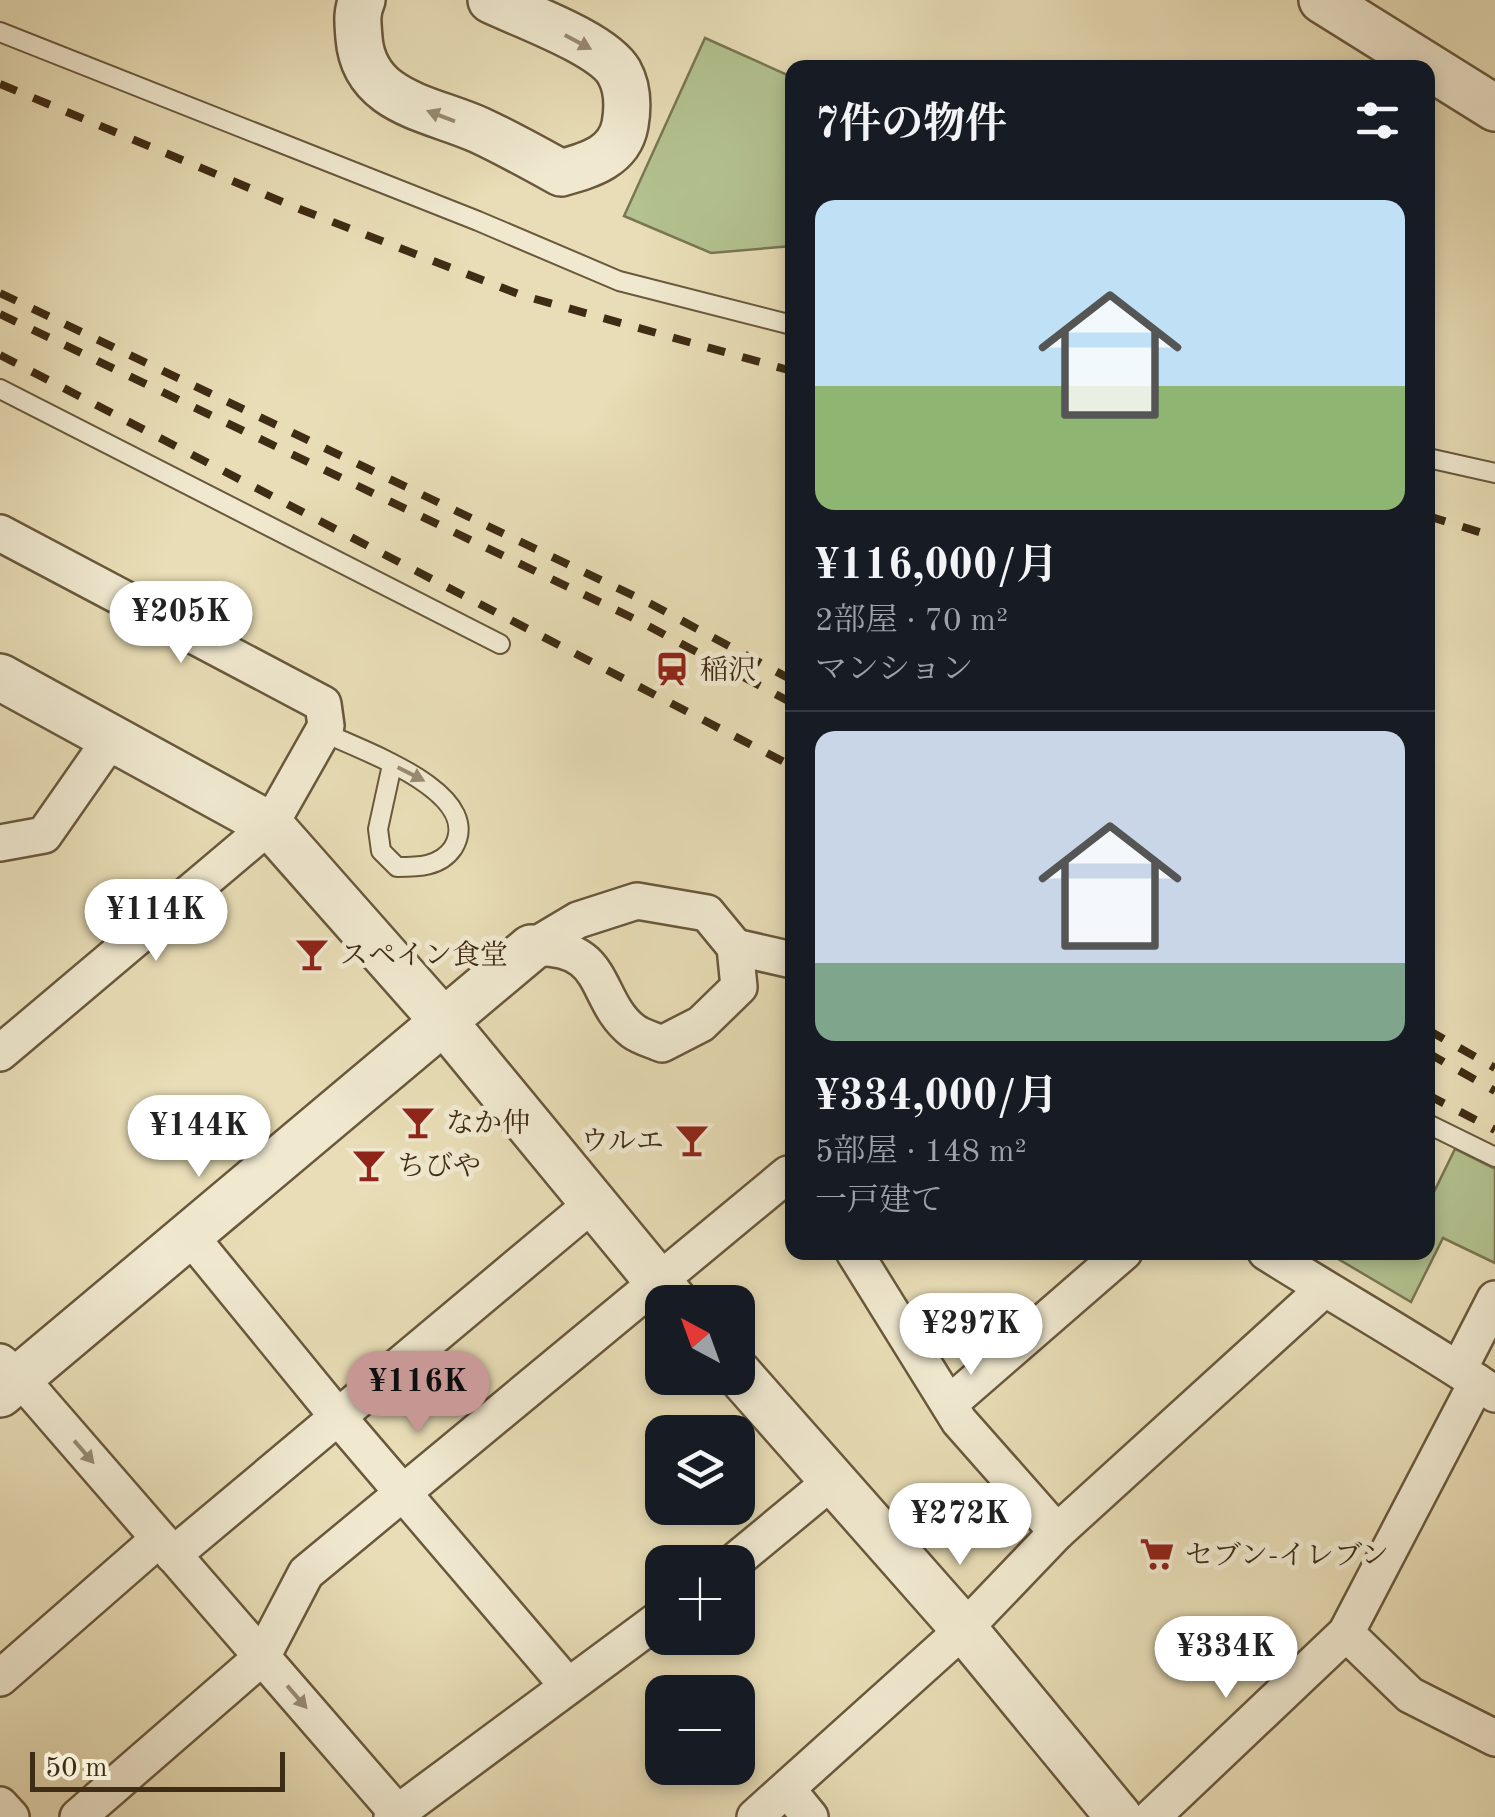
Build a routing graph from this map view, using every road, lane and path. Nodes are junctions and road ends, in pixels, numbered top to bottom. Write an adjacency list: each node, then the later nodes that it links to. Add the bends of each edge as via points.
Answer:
1 (362, 0): 2 (street, one-way to 1, via 586,43 618,71 628,105 623,137 598,163 562,172 391,96 367,70 357,12)
2 (491, 0)
3 (1322, 0): 5 (street)
4 (0, 32): 8 (lane, via 619,281)
5 (1418, 60)
6 (1435, 71): 7 (street)
7 (1495, 108)
8 (785, 323)
9 (0, 389): 13 (lane)
10 (1435, 460): 11 (lane)
11 (1495, 473)
12 (0, 534): 15 (street, via 323,704)
13 (500, 644)
14 (0, 677): 16 (street)
15 (323, 732): 17 (lane); 18 (street)
16 (110, 739): 18 (street); 19 (street, via 44,835)
17 (392, 765): 17 (lane, one-way to 17, via 447,799 458,826 454,846 440,861 397,867 381,851 378,829)
18 (270, 825): 23 (street); 24 (street)
19 (0, 843)
20 (735, 947): 21 (street, via 707,914 637,900 578,920); 21 (street, via 739,987 701,1024 662,1044 634,1032 596,971 556,947); 22 (street)
21 (531, 948): 23 (street)
22 (785, 958)
23 (445, 1024): 28 (street); 29 (street)
24 (0, 1053)
25 (1435, 1127): 26 (lane)
26 (1495, 1157)
27 (785, 1177): 34 (street)
28 (592, 1204): 33 (street); 42 (street)
29 (190, 1236): 38 (street); 42 (street)
30 (859, 1260): 41 (street)
31 (1115, 1260): 41 (street)
32 (1279, 1260): 35 (street)
33 (659, 1285)
34 (672, 1285)
35 (1324, 1289): 39 (street); 45 (street)
36 (1495, 1298): 39 (street)
37 (645, 1307): 44 (street)
38 (6, 1378): 47 (street, one-way to 47)
39 (1477, 1382): 50 (street)
40 (755, 1392): 43 (street)
41 (949, 1404): 45 (street)
42 (338, 1417): 44 (street); 47 (street)
43 (833, 1480): 46 (street); 48 (street)
44 (402, 1492): 51 (street, via 306,1573); 53 (street)
45 (1057, 1532): 48 (street)
46 (755, 1545)
47 (166, 1547): 51 (street); 52 (street)
48 (964, 1628): 55 (street); 62 (street)
49 (645, 1629): 53 (street)
50 (1346, 1633): 54 (street, via 1410,1695); 63 (street)
51 (262, 1657): 57 (street, one-way to 57); 59 (street)
52 (0, 1678)
53 (568, 1686): 57 (street)
54 (1495, 1738)
55 (788, 1789): 60 (street); 61 (street)
56 (0, 1804): 58 (street)
57 (397, 1815)
58 (11, 1817)
59 (78, 1817)
60 (755, 1817)
61 (810, 1817)
62 (1119, 1817)
63 (1152, 1817)

